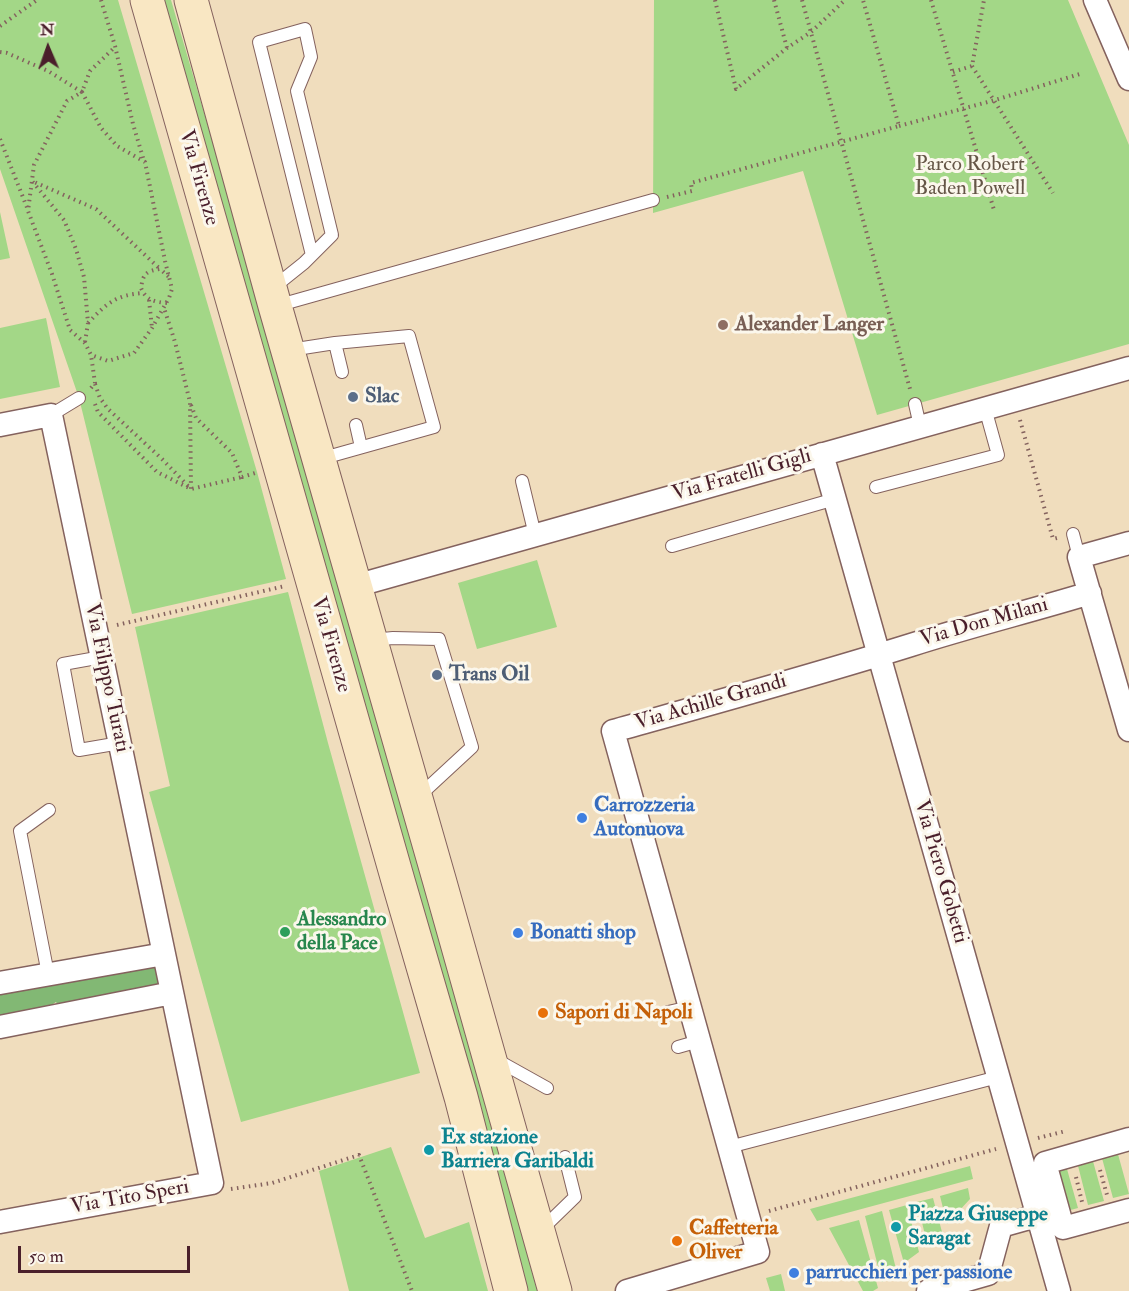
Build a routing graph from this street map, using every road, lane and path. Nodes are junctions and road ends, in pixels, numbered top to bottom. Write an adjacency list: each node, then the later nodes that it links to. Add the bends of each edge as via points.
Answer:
1 (37, 0): 13 (path)
2 (101, 0): 15 (path)
3 (147, 0): 108 (main road, Via Firenze, via 461,1097)
4 (191, 0): 38 (main road, Via Firenze)
5 (715, 0): 16 (path, via 736,89)
6 (774, 0): 16 (path)
7 (802, 0): 14 (path)
8 (845, 0): 14 (path)
9 (863, 0): 25 (path)
10 (931, 0): 19 (path)
11 (984, 0): 18 (path)
12 (1095, 0): 21 (street)
13 (0, 26)
14 (811, 32): 16 (path); 27 (path)
15 (115, 46): 22 (path, via 90,71); 28 (path)
16 (787, 48)
17 (0, 52): 22 (path, via 48,71)
18 (972, 66): 19 (path); 23 (path)
19 (953, 72): 24 (path)
20 (1080, 74): 23 (path)
21 (1129, 79)
22 (82, 92): 28 (path, via 101,128 117,146); 29 (path, via 67,101 34,165)
23 (995, 100): 24 (path); 30 (path)
24 (964, 108): 25 (path); 32 (path)
25 (898, 126): 27 (path)
26 (0, 139): 33 (path)
27 (842, 141): 31 (path, via 691,183 692,191); 53 (path)
28 (144, 162): 36 (path)
29 (32, 181): 33 (path); 35 (path, via 96,209); 41 (path, via 64,220 76,249 84,277)
30 (1053, 193)
31 (653, 200): 38 (lane)
32 (994, 210)
33 (28, 211): 43 (path, via 70,330)
34 (312, 255): 34 (lane, via 332,235 297,91 312,57 306,29 259,42); 38 (lane)
35 (160, 269): 36 (path); 37 (path, via 149,271 142,279)
36 (170, 278): 40 (path, via 172,289)
37 (143, 293): 39 (path); 41 (path, via 128,294 111,302)
38 (273, 298): 45 (main road, Via Firenze)
39 (148, 299): 40 (path); 42 (path)
40 (165, 305): 42 (path); 52 (path)
41 (88, 323): 43 (path)
42 (152, 328): 46 (path, via 134,354 108,361)
43 (85, 343): 46 (path)
44 (335, 344): 45 (lane); 48 (lane); 59 (lane, via 409,336 434,427)
45 (288, 350): 61 (main road, Via Firenze)
46 (92, 355): 49 (path)
47 (1129, 368): 51 (street, Via Fratelli Gigli)
48 (342, 372)
49 (95, 383): 50 (path); 66 (path, via 108,409)
50 (85, 394): 55 (lane); 66 (path, via 157,472)
51 (1015, 400): 54 (street, Via Fratelli Gigli); 68 (path, via 1053,539)
52 (190, 402): 63 (path, via 196,417 232,453); 66 (path)
53 (915, 404): 58 (lane)
54 (985, 408): 58 (street, Via Fratelli Gigli); 65 (lane, via 998,455)
55 (51, 415): 56 (street); 76 (street, Via Filippo Turati)
56 (0, 425)
57 (356, 425): 59 (lane)
58 (921, 426): 60 (street, Via Fratelli Gigli)
59 (361, 447): 61 (lane)
60 (822, 454): 67 (street, Via Piero Gobetti); 69 (street, Via Fratelli Gigli)
61 (319, 459): 74 (main road, Via Firenze)
62 (257, 472): 63 (path)
63 (242, 477): 66 (path)
64 (522, 481): 69 (lane)
65 (876, 487)
66 (191, 489)
67 (835, 499): 71 (lane); 78 (street, Via Piero Gobetti)
68 (1073, 534): 72 (lane)
69 (536, 535): 74 (street, Via Fratelli Gigli)
70 (1129, 543): 72 (street)
71 (672, 546)
72 (1079, 557): 75 (street)
73 (287, 585): 76 (path)
74 (355, 586): 77 (main road, Via Firenze)
75 (1090, 593): 78 (street, Via Don Milani); 80 (street)
76 (96, 629): 79 (street, Via Filippo Turati)
77 (370, 640): 82 (main road, Via Firenze); 82 (lane, via 439,639 472,747)
78 (879, 655): 90 (street, Via Piero Gobetti); 95 (street, Via Achille Grandi, via 613,731 679,1009)
79 (102, 657): 81 (street, Via Filippo Turati); 81 (lane, via 63,664 79,750)
80 (1129, 730)
81 (120, 743): 84 (street, Via Filippo Turati)
82 (416, 799): 89 (main road, Via Firenze)
83 (49, 810): 85 (lane, via 20,831)
84 (164, 954): 85 (street); 87 (street, Via Filippo Turati)
85 (48, 974): 86 (street)
86 (0, 983)
87 (172, 993): 88 (street); 100 (street, Via Tito Speri)
88 (0, 1027)
89 (489, 1056): 91 (lane); 106 (main road, Via Firenze)
90 (998, 1077): 95 (lane); 102 (street, Via Piero Gobetti)
91 (547, 1088)
92 (1062, 1132): 93 (path)
93 (1036, 1139)
94 (1129, 1139): 97 (street)
95 (729, 1148): 110 (street, Via Achille Grandi, via 758,1252)
96 (1002, 1148): 101 (path)
97 (1095, 1149): 98 (street); 103 (path)
98 (1070, 1156): 102 (street, via 1045,1163); 104 (path)
99 (565, 1157): 106 (lane, via 575,1197)
100 (212, 1183): 105 (street, Via Tito Speri); 107 (path, via 220,1181 222,1191 273,1183 358,1155)
101 (767, 1212)
102 (1048, 1212): 104 (street, via 1064,1228); 111 (street, via 1001,1226 988,1274); 112 (street, Via Piero Gobetti)
103 (1121, 1212): 104 (street)
104 (1087, 1221)
105 (0, 1222)
106 (538, 1233): 109 (main road, Via Firenze)
107 (412, 1291)
108 (511, 1291)
109 (555, 1291)
110 (627, 1291)
111 (928, 1291)
112 (1059, 1291)

